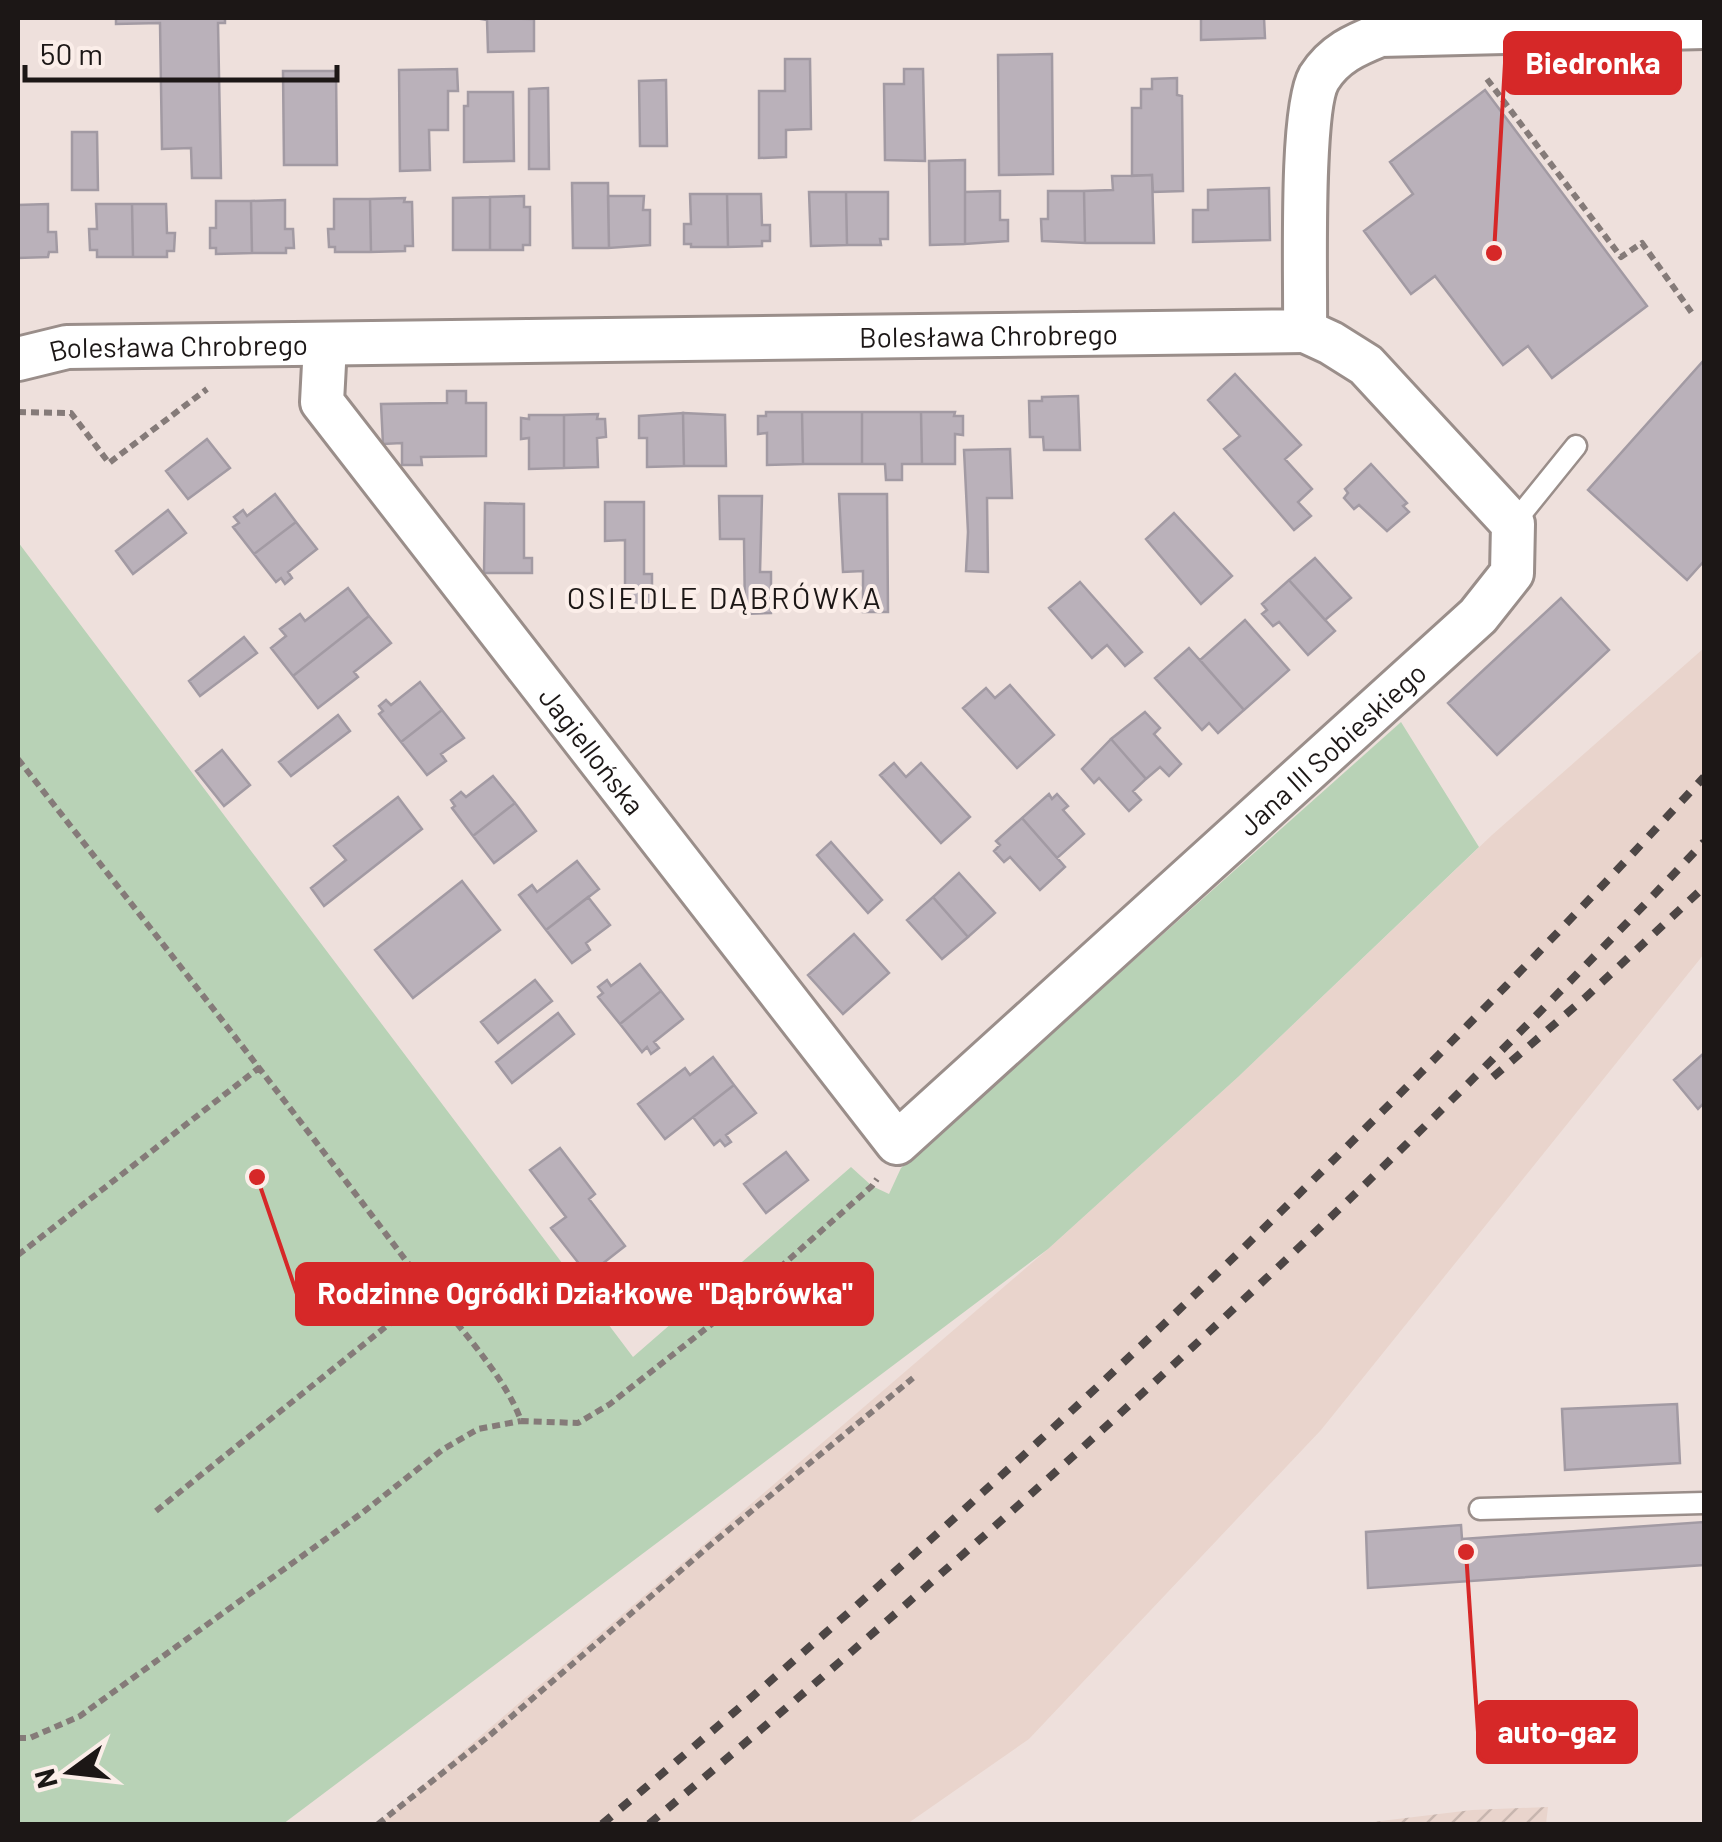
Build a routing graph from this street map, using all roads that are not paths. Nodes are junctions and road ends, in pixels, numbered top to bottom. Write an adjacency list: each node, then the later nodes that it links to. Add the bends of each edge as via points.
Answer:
1 (1704, 27): 2 (street, via 1380,34 1343,50 1318,81 1308,128)
2 (1305, 332): 3 (street, Bolesława Chrobrego); 6 (street, via 1366,365)
3 (324, 346): 4 (street, Bolesława Chrobrego, via 67,348); 7 (street, Jagiellońska, via 322,402)
4 (18, 359)
5 (1576, 446): 6 (lane)
6 (1513, 524): 7 (street, Jana III Sobieskiego, via 1512,574 1478,616)
7 (898, 1143)
8 (1704, 1503): 9 (lane)
9 (1480, 1509)

